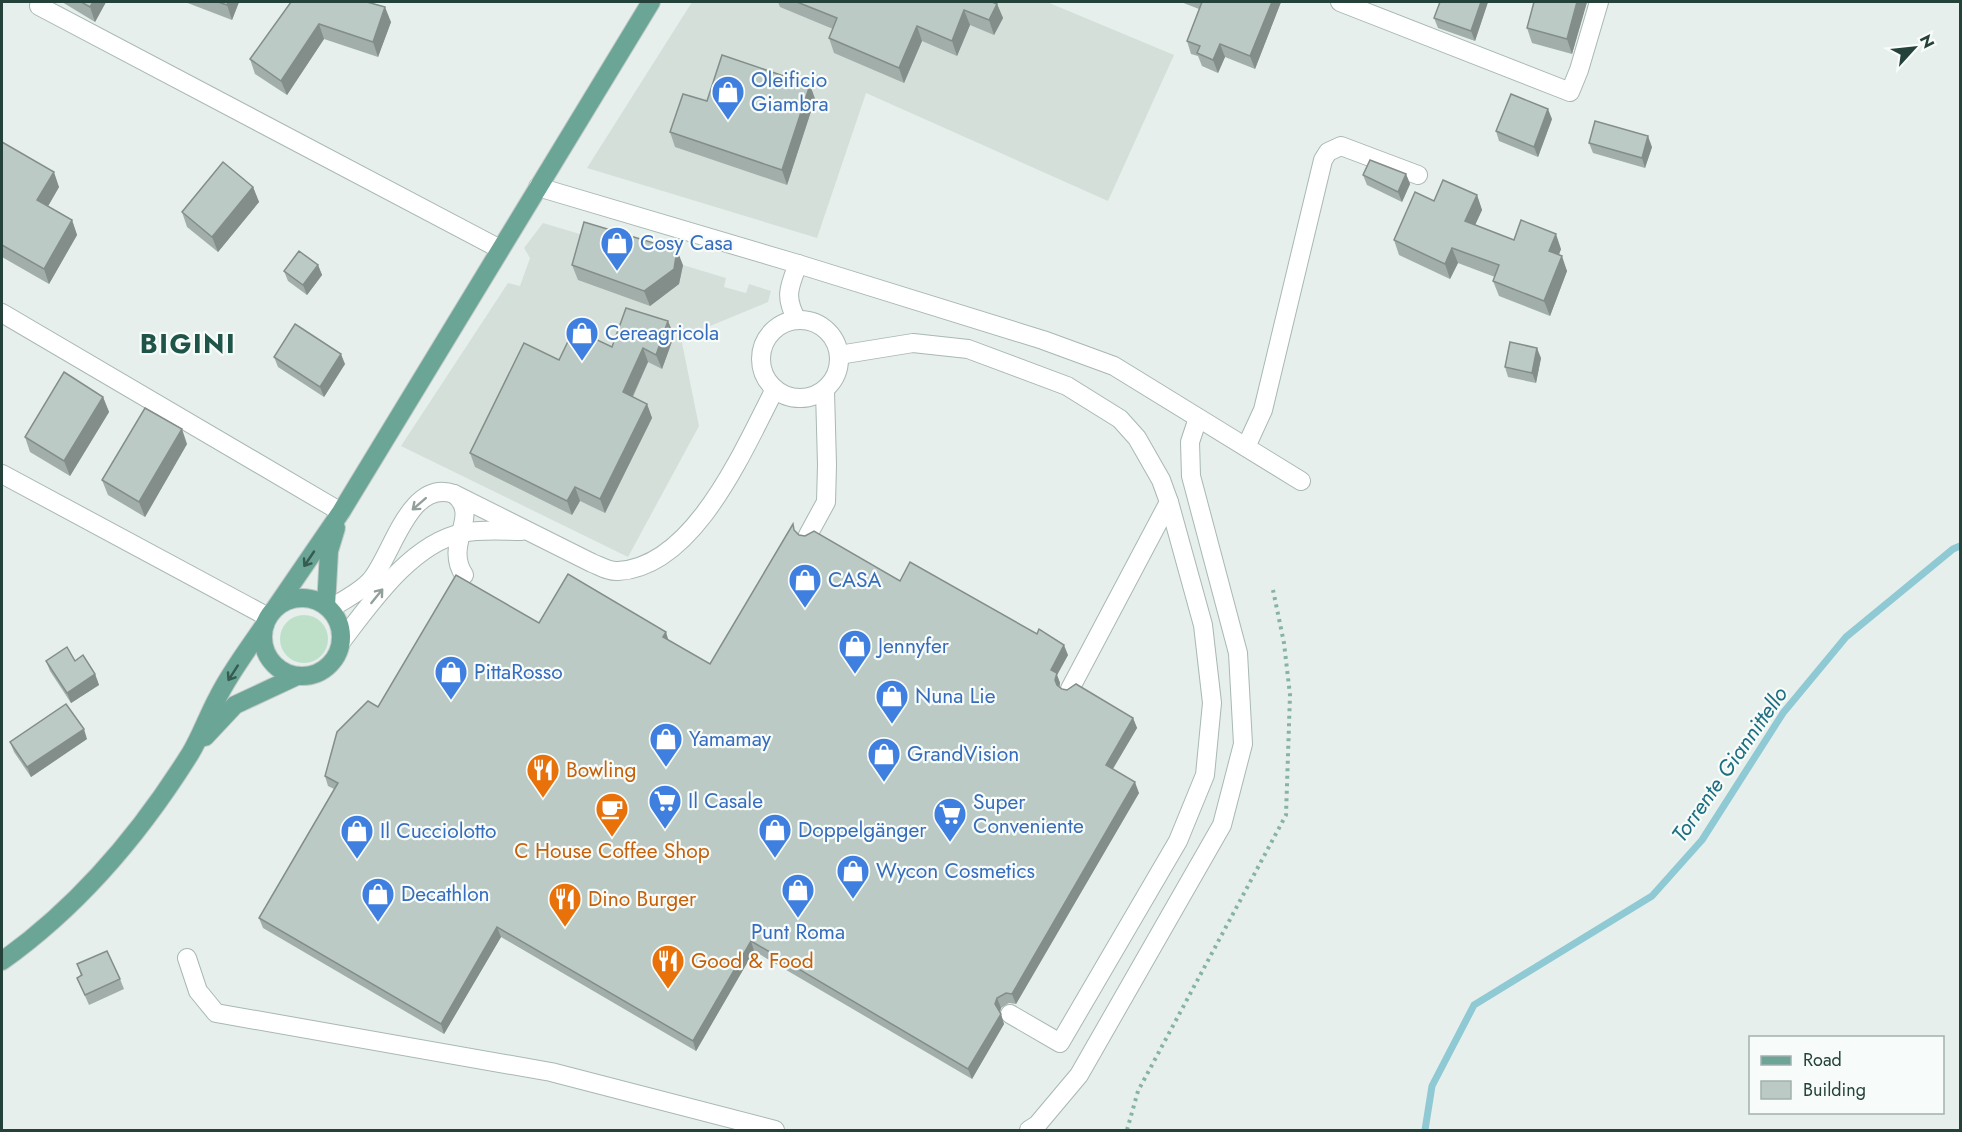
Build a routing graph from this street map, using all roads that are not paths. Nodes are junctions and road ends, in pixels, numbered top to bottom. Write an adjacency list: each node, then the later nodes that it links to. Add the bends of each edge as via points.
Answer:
1 (651, 2): 6 (main road)
2 (1340, 2): 3 (street, via 1570,92)
3 (1599, 2)
4 (39, 6): 7 (street)
5 (1418, 175): 15 (street, via 1341,146 1328,152 1263,410)
6 (538, 188): 7 (main road); 8 (street)
7 (500, 249): 20 (main road)
8 (798, 264): 10 (street, via 790,283 789,305); 14 (street, via 1114,366)
9 (2, 313): 20 (street)
10 (797, 320): 11 (street, via 824,328 833,338); 12 (street, via 776,327 761,350 762,371)
11 (839, 355): 13 (street, via 833,382); 19 (street, via 913,343 968,349 1066,386 1120,419 1143,444)
12 (775, 389): 13 (street, via 794,399); 21 (street, via 724,487 671,550 645,566 616,572)
13 (825, 391): 23 (street, via 826,502)
14 (1198, 418): 15 (street); 35 (street, via 1190,442 1191,476 1238,653 1243,744 1222,825 1079,1075)
15 (1246, 447): 17 (street)
16 (2, 474): 26 (street)
17 (1301, 481)
18 (454, 494): 21 (street); 22 (street, via 465,513); 25 (street, one-way to 25, via 433,493 411,511 370,581)
19 (1169, 502): 29 (street); 33 (street, via 1203,625 1212,703 1205,775 1178,841 1060,1043)
20 (341, 512): 25 (main road, via 329,551); 26 (main road, one-way to 26)
21 (526, 531): 22 (street)
22 (461, 533): 24 (street, via 456,554); 27 (street, one-way to 22, via 394,574 417,555)
23 (808, 535)
24 (464, 575)
25 (328, 608): 26 (main road, via 301,598 288,600); 27 (main road, via 337,619)
26 (270, 616): 28 (main road, via 263,635 268,657 276,667); 30 (main road, one-way to 30, via 219,695)
27 (341, 642): 28 (main road, via 330,665 318,673)
28 (297, 676): 30 (main road, via 235,705)
29 (1070, 689)
30 (191, 752): 32 (main road, via 122,848 66,909)
31 (187, 958): 34 (street, via 198,991 216,1013 552,1072)
32 (2, 961)
33 (1010, 1014)
34 (775, 1131)
35 (1029, 1131)

